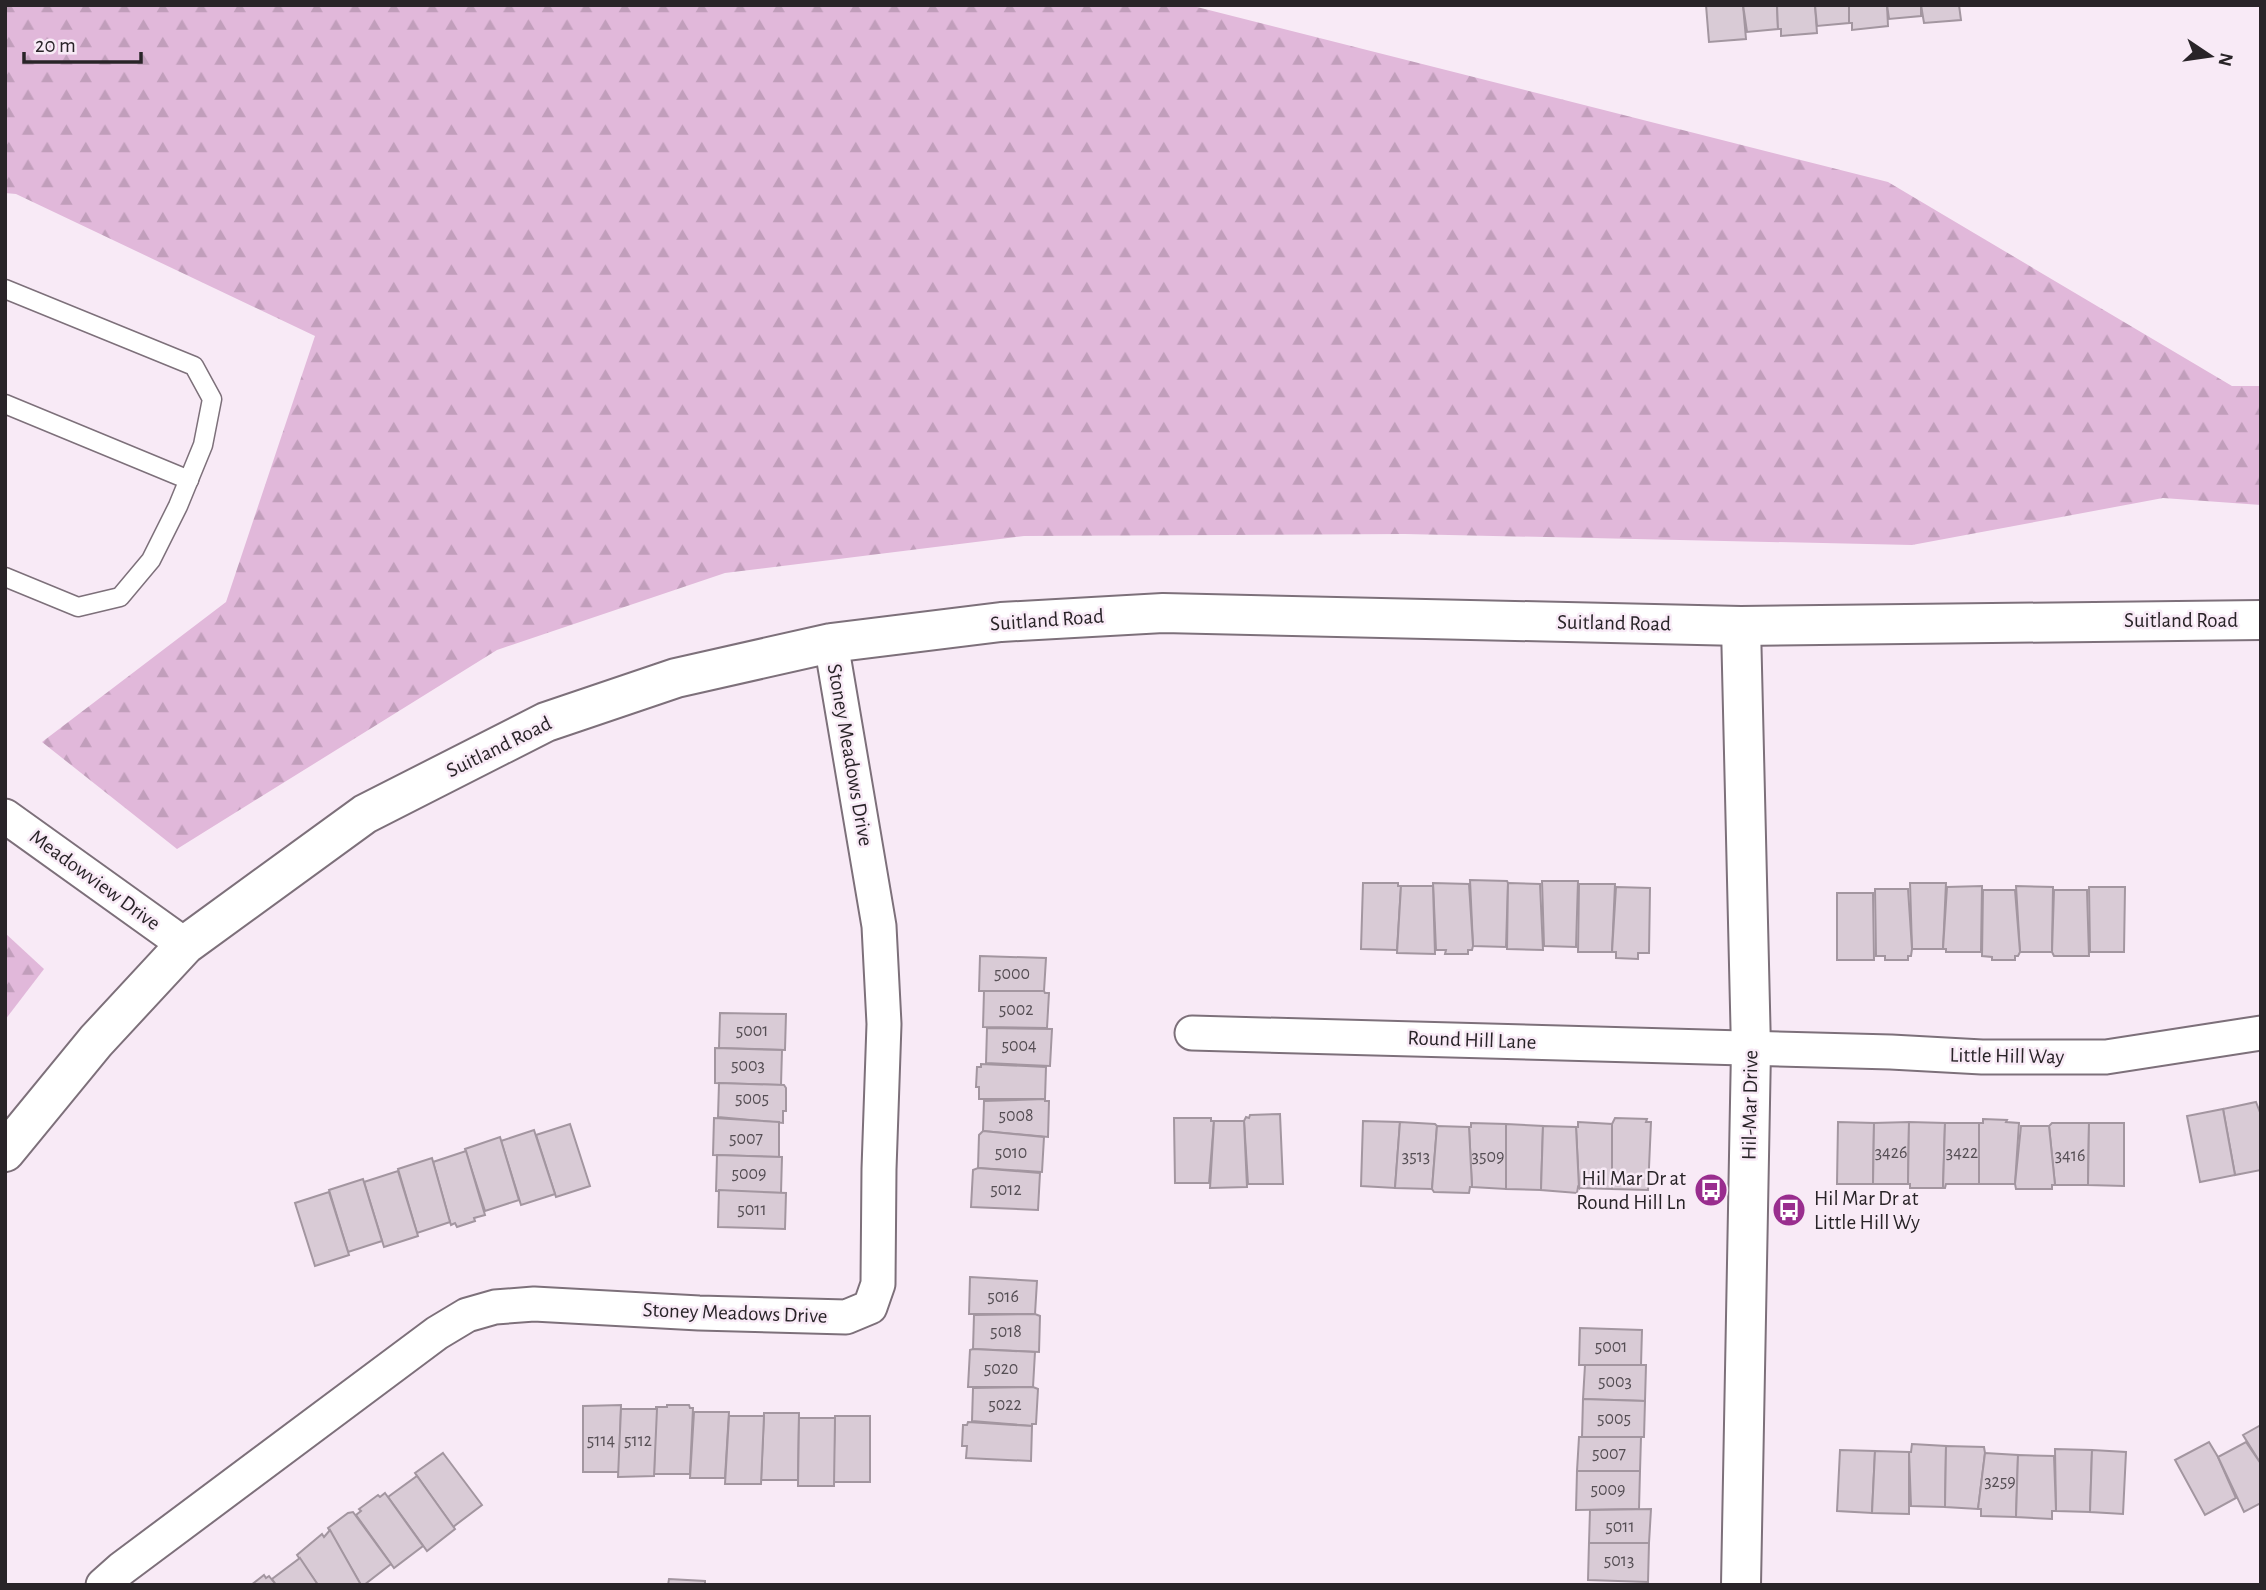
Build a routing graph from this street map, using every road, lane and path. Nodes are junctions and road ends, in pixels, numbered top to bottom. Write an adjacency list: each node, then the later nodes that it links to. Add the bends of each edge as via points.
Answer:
1 (5, 289): 3 (lane, via 194,366 212,399 203,445)
2 (5, 404): 3 (lane)
3 (189, 480): 4 (lane, via 151,560 120,597 78,607)
4 (5, 577)
5 (2261, 620): 6 (main road, Suitland Road)
6 (1741, 626): 7 (main road, Suitland Road, via 1163,613 1001,622); 12 (main road, Hil-Mar Drive)
7 (831, 643): 9 (main road, Suitland Road, via 676,678 546,722 365,814); 14 (street, Stoney Meadows Drive, via 879,926 884,1024 878,1284 870,1307 846,1317 534,1304 467,1315)
8 (5, 816): 9 (street, Meadowview Drive)
9 (185, 945): 13 (main road, Suitland Road, via 96,1041)
10 (1192, 1033): 12 (street, Round Hill Lane)
11 (2261, 1033): 12 (street, Little Hill Way, via 2106,1057)
12 (1751, 1049): 15 (main road, Hil-Mar Drive)
13 (5, 1152)
14 (103, 1585)
15 (1741, 1585)

